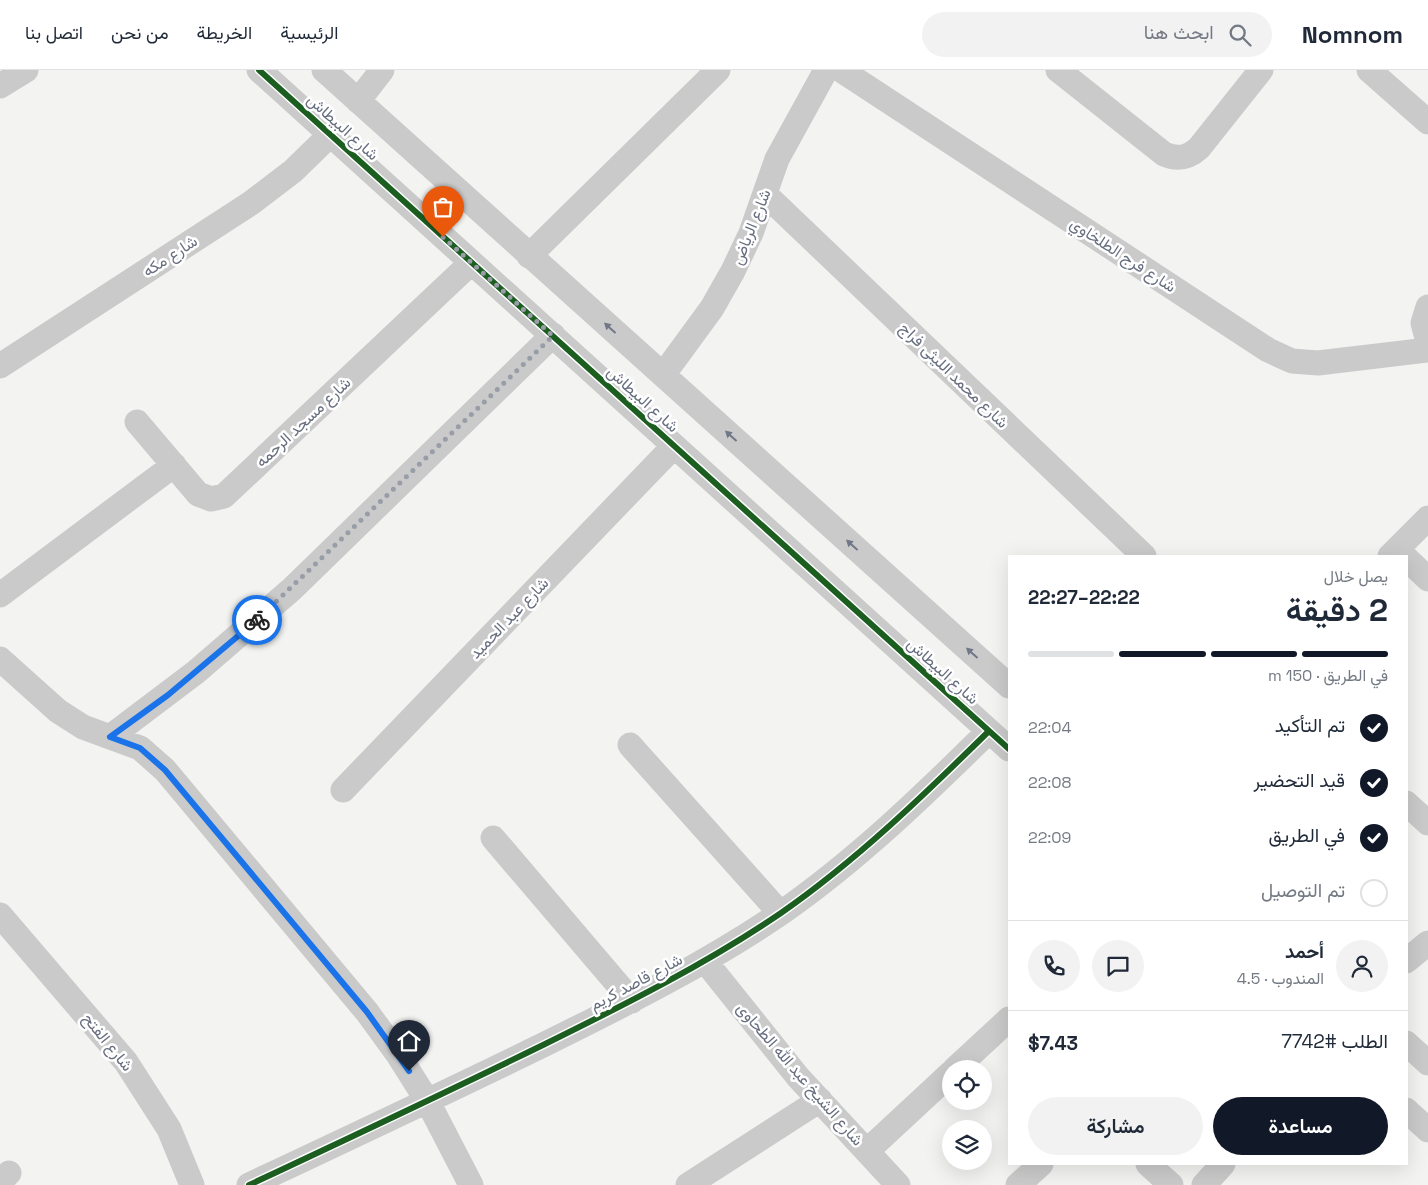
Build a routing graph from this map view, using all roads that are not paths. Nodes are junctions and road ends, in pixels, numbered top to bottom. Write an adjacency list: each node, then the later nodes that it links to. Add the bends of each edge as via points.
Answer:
1 (26, 70): 11 (street)
2 (259, 70): 14 (street, شارع البيطاش)
3 (324, 70): 12 (street, شارع البيطاش)
4 (382, 70): 12 (street)
5 (718, 70): 16 (street)
6 (826, 70): 15 (street, شارع الرياض, via 794,126)
7 (841, 70): 21 (street, شارع فرج الطلخاوي, via 1268,350 1292,361 1318,363)
8 (1058, 70): 9 (street, via 1164,154 1179,158 1199,148)
9 (1260, 70)
10 (1369, 70): 13 (street)
11 (0, 86)
12 (358, 101): 16 (street, شارع البيطاش)
13 (1428, 122)
14 (330, 134): 17 (street, شارع البيطاش); 22 (street, شارع مكه, via 293,171 251,203)
15 (765, 194): 23 (street, شارع الرياض, via 733,271 703,322); 28 (street, شارع محمد الليثى فراج)
16 (529, 256): 23 (street, شارع البيطاش, one-way to 16)
17 (471, 263): 19 (street, شارع البيطاش); 26 (street, شارع مسجد الرحمه, via 224,496 204,497)
18 (1428, 307): 20 (street, via 1423,323)
19 (553, 336): 25 (street, شارع البيطاش); 36 (street, via 284,595 196,672)
20 (1428, 342)
21 (1428, 350)
22 (0, 366)
23 (663, 375): 34 (street, شارع البيطاش, one-way to 23)
24 (137, 422): 26 (street, شارع مسجد الرحمه)
25 (674, 446): 35 (street, شارع البيطاش); 39 (street, شارع عبد الحميد)
26 (174, 465): 32 (street)
27 (1428, 518): 29 (street)
28 (1143, 555)
29 (1399, 555)
30 (1408, 562): 31 (street)
31 (1428, 579)
32 (0, 595)
33 (0, 659): 36 (street, via 58,711 83,727)
34 (1008, 685)
35 (988, 731): 38 (street, شارع البيطاش); 43 (street, شارع قاصد كريم, via 924,796 872,842)
36 (110, 737): 55 (street, via 140,748 165,770 367,1012)
37 (630, 745): 43 (street)
38 (1008, 748)
39 (343, 790)
40 (1408, 805): 41 (street)
41 (1428, 823)
42 (493, 838): 48 (street)
43 (780, 913): 47 (street, شارع قاصد كريم)
44 (0, 915): 62 (street, شارع الفتح, via 126,1062 169,1129)
45 (1428, 943): 46 (street)
46 (1408, 959)
47 (704, 960): 48 (street, شارع قاصد كريم); 54 (street, شارع الشيخ عبد الله الطحاوى, via 766,1039)
48 (632, 1001): 55 (street, شارع قاصد كريم)
49 (1008, 1020): 51 (street)
50 (1408, 1045): 52 (street)
51 (965, 1060)
52 (1428, 1063)
53 (942, 1081): 58 (street)
54 (820, 1100): 58 (street, شارع الشيخ عبد الله الطحاوى); 65 (street)
55 (428, 1102): 63 (street, شارع قاصد كريم); 64 (street)
56 (1408, 1112): 57 (street)
57 (1428, 1130)
58 (868, 1151): 66 (street, شارع الشيخ عبد الله الطحاوى)
59 (1040, 1165): 67 (street)
60 (1149, 1165): 68 (street)
61 (1221, 1165): 69 (street)
62 (192, 1185)
63 (249, 1185)
64 (471, 1185)
65 (688, 1185)
66 (898, 1185)
67 (1018, 1185)
68 (1170, 1185)
69 (1204, 1185)

